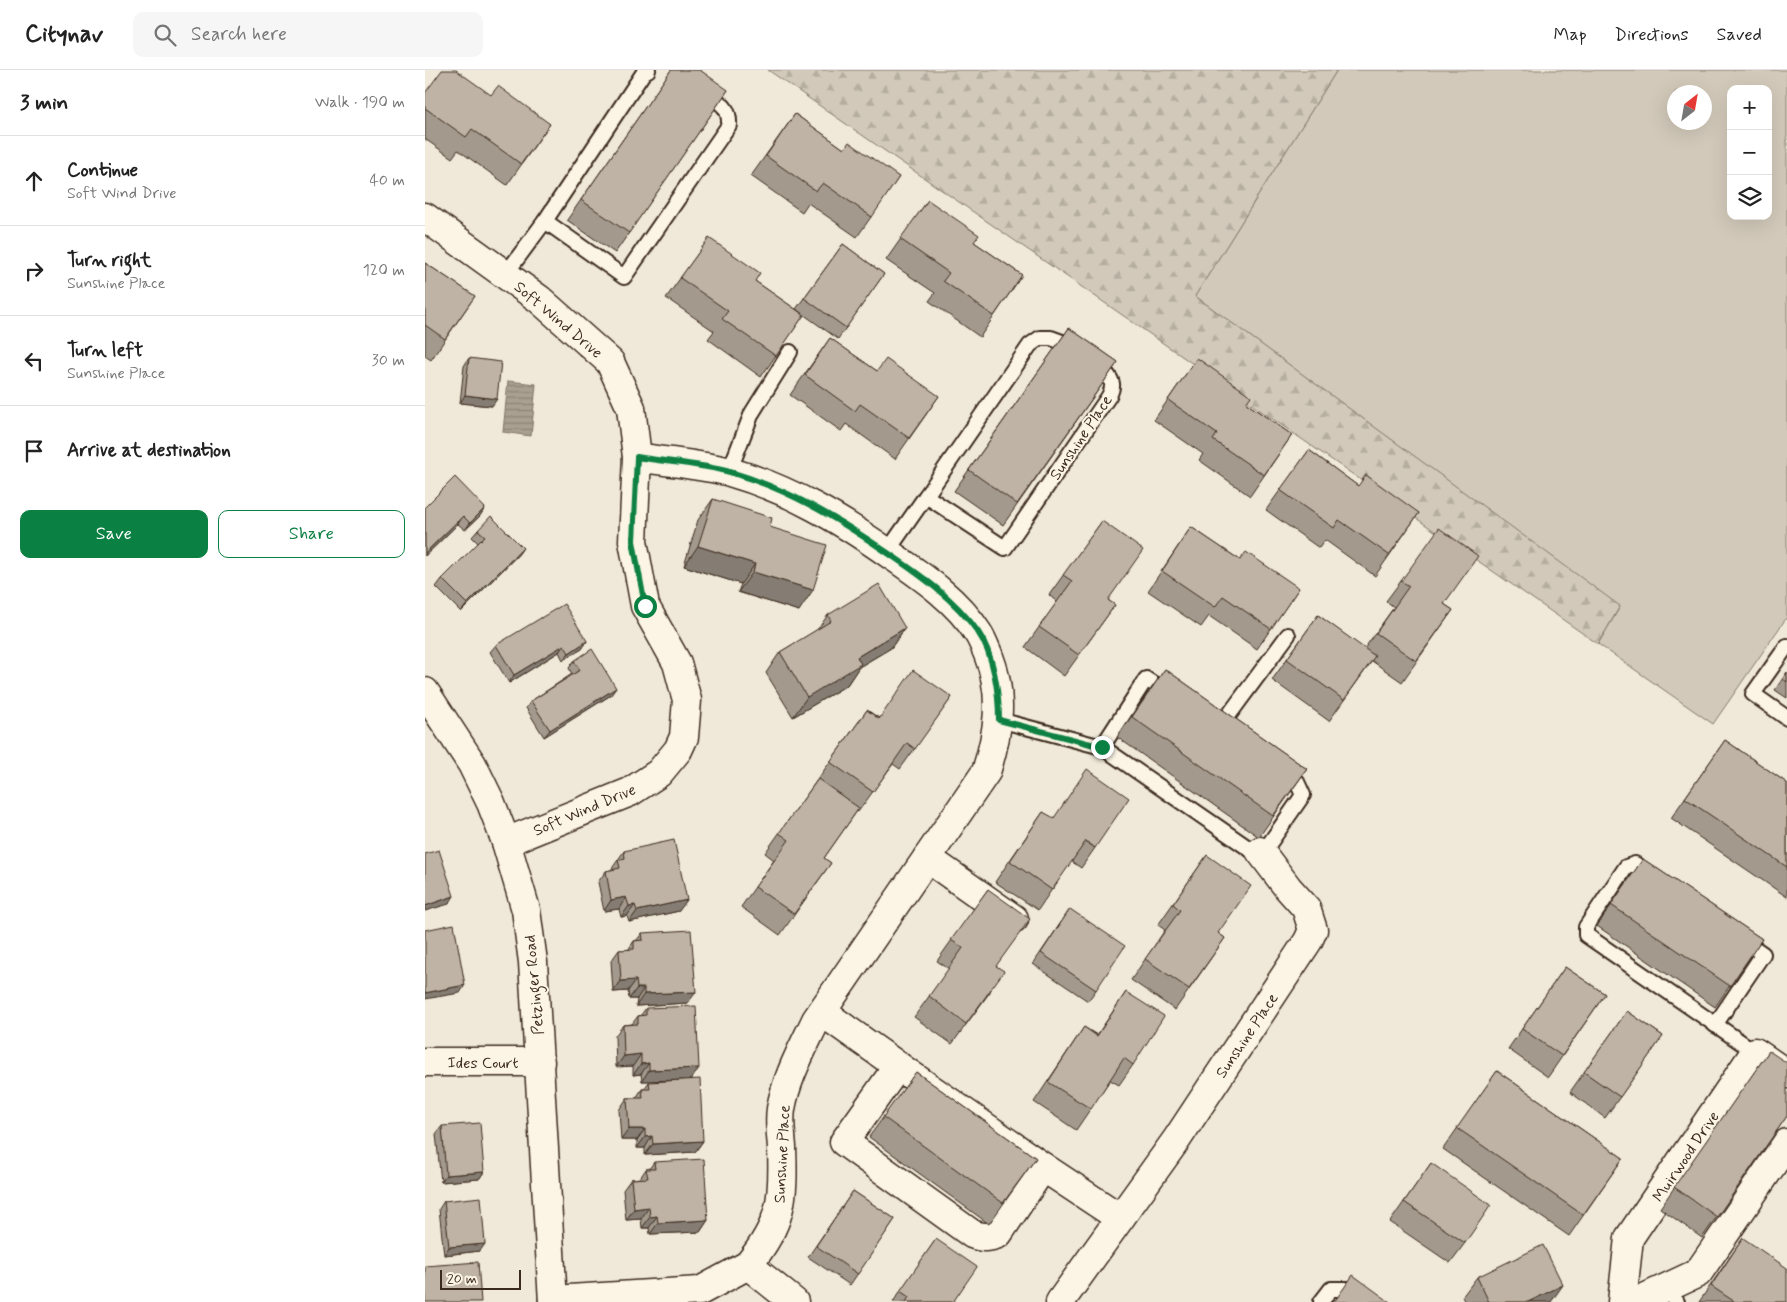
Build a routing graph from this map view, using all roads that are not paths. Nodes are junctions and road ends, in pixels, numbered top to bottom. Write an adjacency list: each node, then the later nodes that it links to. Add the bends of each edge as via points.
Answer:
1 (648, 70): 4 (lane, Soft Wind Drive)
2 (695, 86): 4 (lane, via 725,107 729,125 624,277)
3 (425, 217): 5 (street, Soft Wind Drive)
4 (545, 220): 5 (lane, Soft Wind Drive)
5 (505, 275): 7 (street, Soft Wind Drive, via 539,299 610,362 631,408)
6 (790, 352): 8 (lane, via 752,413)
7 (637, 457): 8 (street, Sunshine Place); 18 (street, Soft Wind Drive, via 633,541 645,606 677,663 687,700 684,737 678,750 659,772 630,792)
8 (729, 472): 10 (street, Sunshine Place, via 790,494 838,519)
9 (926, 496): 9 (lane, Sunshine Place, via 1030,345 1040,338 1062,342 1107,373 1112,380 1109,396 1005,548); 10 (lane, Sunshine Place)
10 (887, 552): 15 (street, Sunshine Place, via 930,582 957,606 979,634 993,666)
11 (1289, 635): 16 (lane)
12 (1787, 646): 14 (lane, via 1753,694)
13 (425, 692): 18 (street, Petzinger Road, via 472,764)
14 (1787, 718)
15 (999, 720): 17 (lane, Sunshine Place); 20 (street, Sunshine Place, via 986,772)
16 (1220, 727): 17 (lane, via 1146,679); 19 (lane, via 1297,782 1303,795 1265,850)
17 (1102, 747): 19 (lane, Sunshine Place, via 1254,852)
18 (505, 842): 28 (street, Petzinger Road, via 526,910)
19 (1260, 851): 33 (street, Sunshine Place, via 1307,908 1313,930 1309,941)
20 (927, 858): 22 (street); 24 (street, Sunshine Place)
21 (1667, 887): 25 (lane, via 1635,864 1626,867 1587,927 1586,935)
22 (1019, 922)
23 (1731, 932): 25 (lane, via 1763,954)
24 (822, 1012): 29 (street); 34 (street, Sunshine Place, via 790,1078 780,1110 782,1199 767,1240)
25 (1715, 1024): 26 (lane)
26 (1755, 1052): 30 (street); 41 (street, Muirwood Drive, via 1629,1238)
27 (425, 1062): 28 (street, Ides Court)
28 (540, 1062): 36 (street, Petzinger Road)
29 (898, 1066): 32 (street); 32 (street, via 844,1142 972,1234 989,1238 998,1234)
30 (1787, 1074)
31 (1787, 1143): 35 (street, via 1726,1241 1697,1274)
32 (1043, 1168): 33 (street)
33 (1120, 1218): 38 (street, Sunshine Place)
34 (748, 1265): 36 (street, Sunshine Place, via 700,1291); 37 (street)
35 (1671, 1296): 42 (street)
36 (553, 1301)
37 (794, 1302)
38 (1060, 1302)
39 (1321, 1302): 40 (lane, via 1331,1289 1348,1289)
40 (1367, 1302)
41 (1622, 1302)
42 (1636, 1302)

